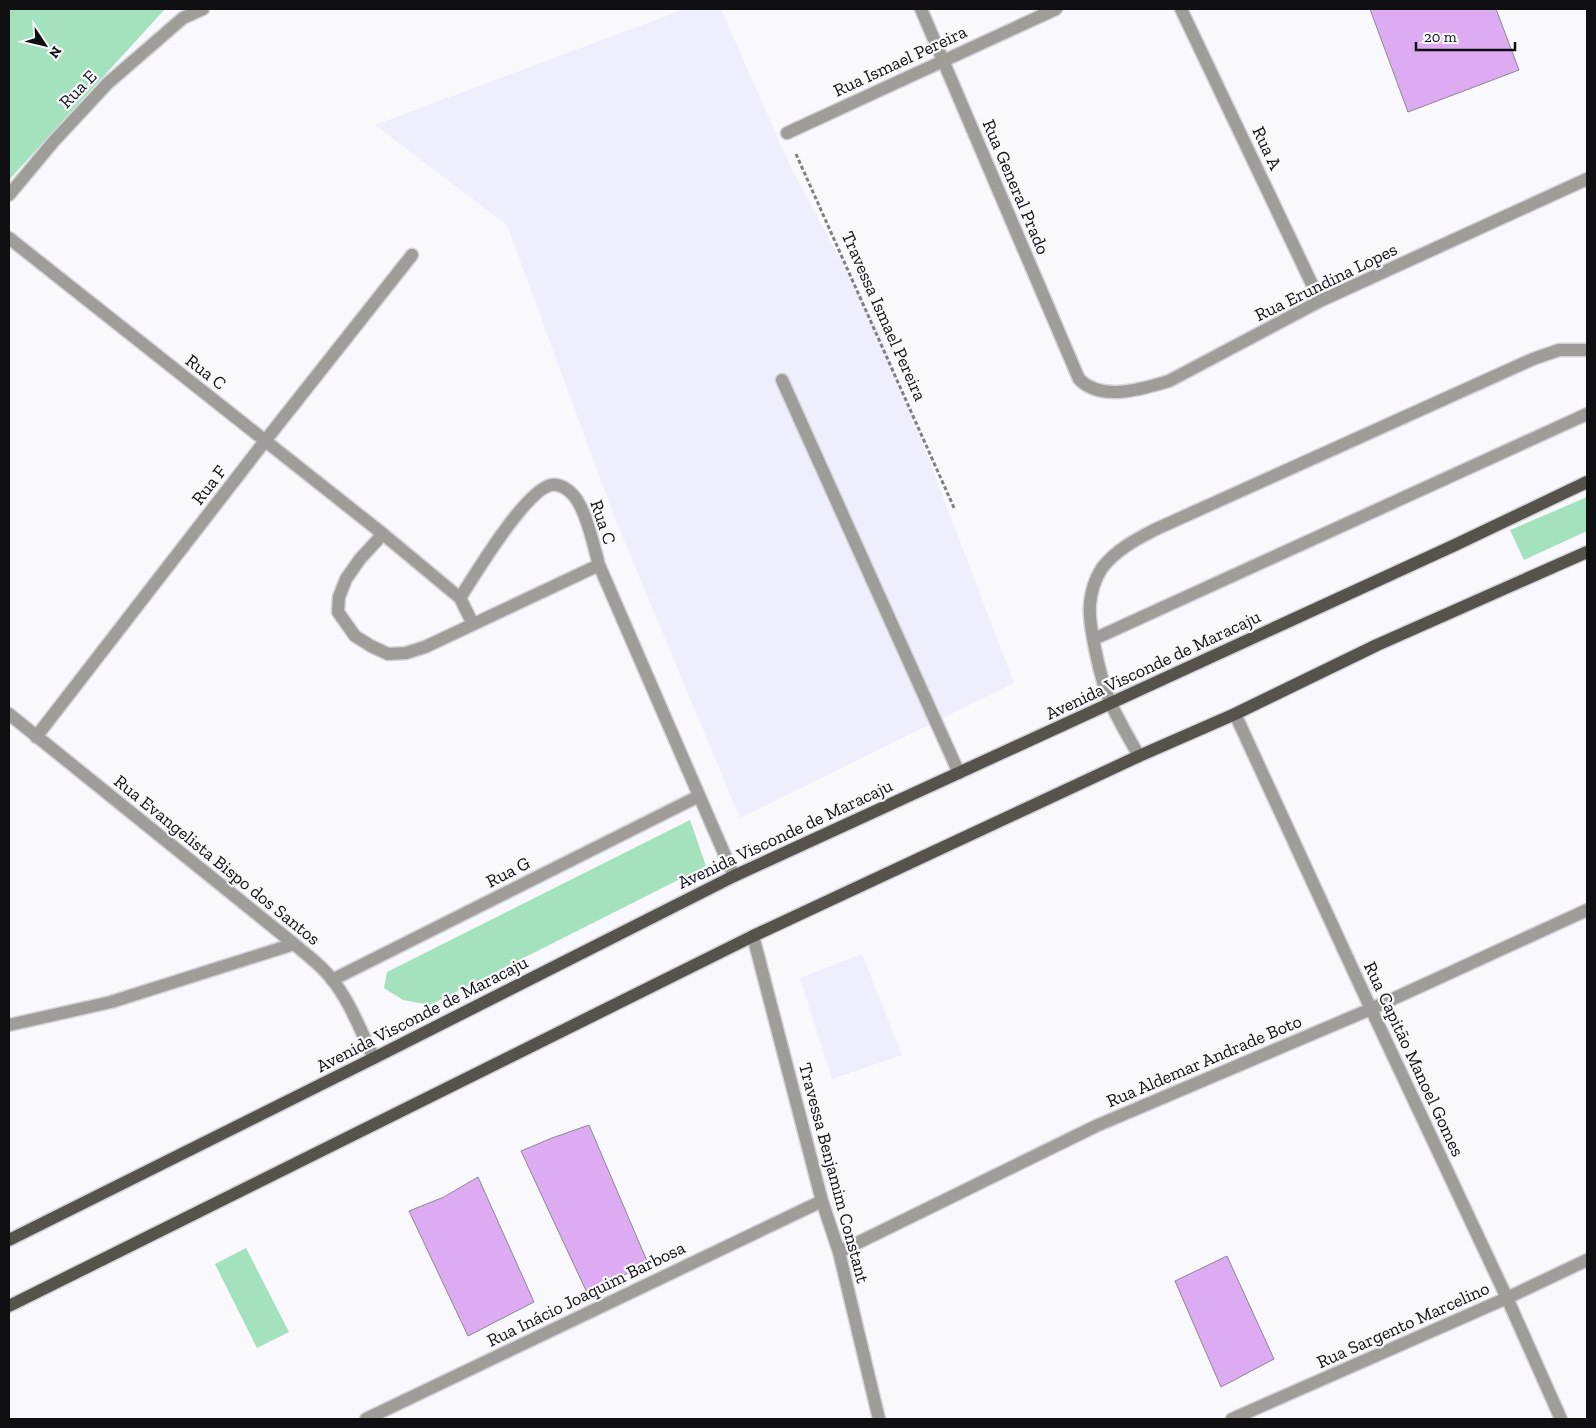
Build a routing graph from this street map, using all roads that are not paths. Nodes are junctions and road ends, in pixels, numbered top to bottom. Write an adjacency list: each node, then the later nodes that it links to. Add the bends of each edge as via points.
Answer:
1 (204, 9): 8 (street, Rua E, via 183,18 108,83)
2 (921, 9): 5 (street, Rua General Prado)
3 (1056, 9): 5 (street, Rua Ismael Pereira)
4 (1182, 9): 11 (street, Rua A)
5 (944, 60): 6 (street, Rua Ismael Pereira); 13 (street, Rua General Prado)
6 (786, 133)
7 (1587, 178): 11 (street, Rua Erundina Lopes)
8 (9, 195)
9 (9, 238): 16 (street, Rua C)
10 (412, 255): 16 (street, Rua F)
11 (1320, 301): 13 (street, Rua Erundina Lopes, via 1169,381 1145,388 1106,391 1095,390)
12 (1587, 350): 23 (street, via 1559,350 1533,359 1127,544 1103,568 1095,582 1090,606)
13 (1079, 379)
14 (782, 380): 29 (street)
15 (1587, 414): 23 (street)
16 (265, 441): 18 (street, Rua C); 27 (street, Rua F)
17 (1587, 482): 24 (main road, Avenida Visconde de Maracaju)
18 (382, 534): 21 (street, Rua C); 22 (street, Rua C, via 360,558 339,597 338,612 355,636 388,654 406,653)
19 (1587, 552): 26 (main road, via 1377,645)
20 (599, 565): 21 (street, Rua C, via 576,498 552,484 529,501 510,522); 22 (street, Rua C); 30 (street)
21 (460, 598): 22 (street, Rua C)
22 (473, 624)
23 (1094, 639): 24 (street)
24 (1110, 704): 28 (street); 29 (main road, Avenida Visconde de Maracaju)
25 (9, 714): 27 (street, Rua Evangelista Bispo dos Santos)
26 (1235, 714): 28 (main road); 36 (street, Rua Capitão Manoel Gomes)
27 (36, 737): 34 (street, Rua Evangelista Bispo dos Santos)
28 (1139, 756): 33 (main road)
29 (959, 773): 31 (main road, Avenida Visconde de Maracaju)
30 (699, 796): 31 (street); 35 (street, Rua G)
31 (734, 876): 38 (main road, Avenida Visconde de Maracaju)
32 (1587, 910): 36 (street, Rua Aldemar Andrade Boto)
33 (752, 936): 39 (street, Travessa Benjamim Constant); 44 (main road)
34 (294, 944): 35 (street, Rua Evangelista Bispo dos Santos); 37 (street, via 111,1002)
35 (332, 980): 38 (street, Rua Evangelista Bispo dos Santos)
36 (1370, 1009): 41 (street, Rua Aldemar Andrade Boto, via 1096,1126); 43 (street, Rua Capitão Manoel Gomes)
37 (9, 1025)
38 (374, 1058): 40 (main road, Avenida Visconde de Maracaju)
39 (822, 1201): 41 (street, Travessa Benjamim Constant); 45 (street, Rua Inácio Joaquim Barbosa)
40 (9, 1240)
41 (839, 1252): 46 (street, Travessa Benjamim Constant)
42 (1587, 1260): 43 (street, Rua Sargento Marcelino)
43 (1507, 1298): 47 (street, Rua Sargento Marcelino); 48 (street, Rua Capitão Manoel Gomes)
44 (9, 1306)
45 (366, 1419)
46 (879, 1419)
47 (1232, 1419)
48 (1561, 1419)

